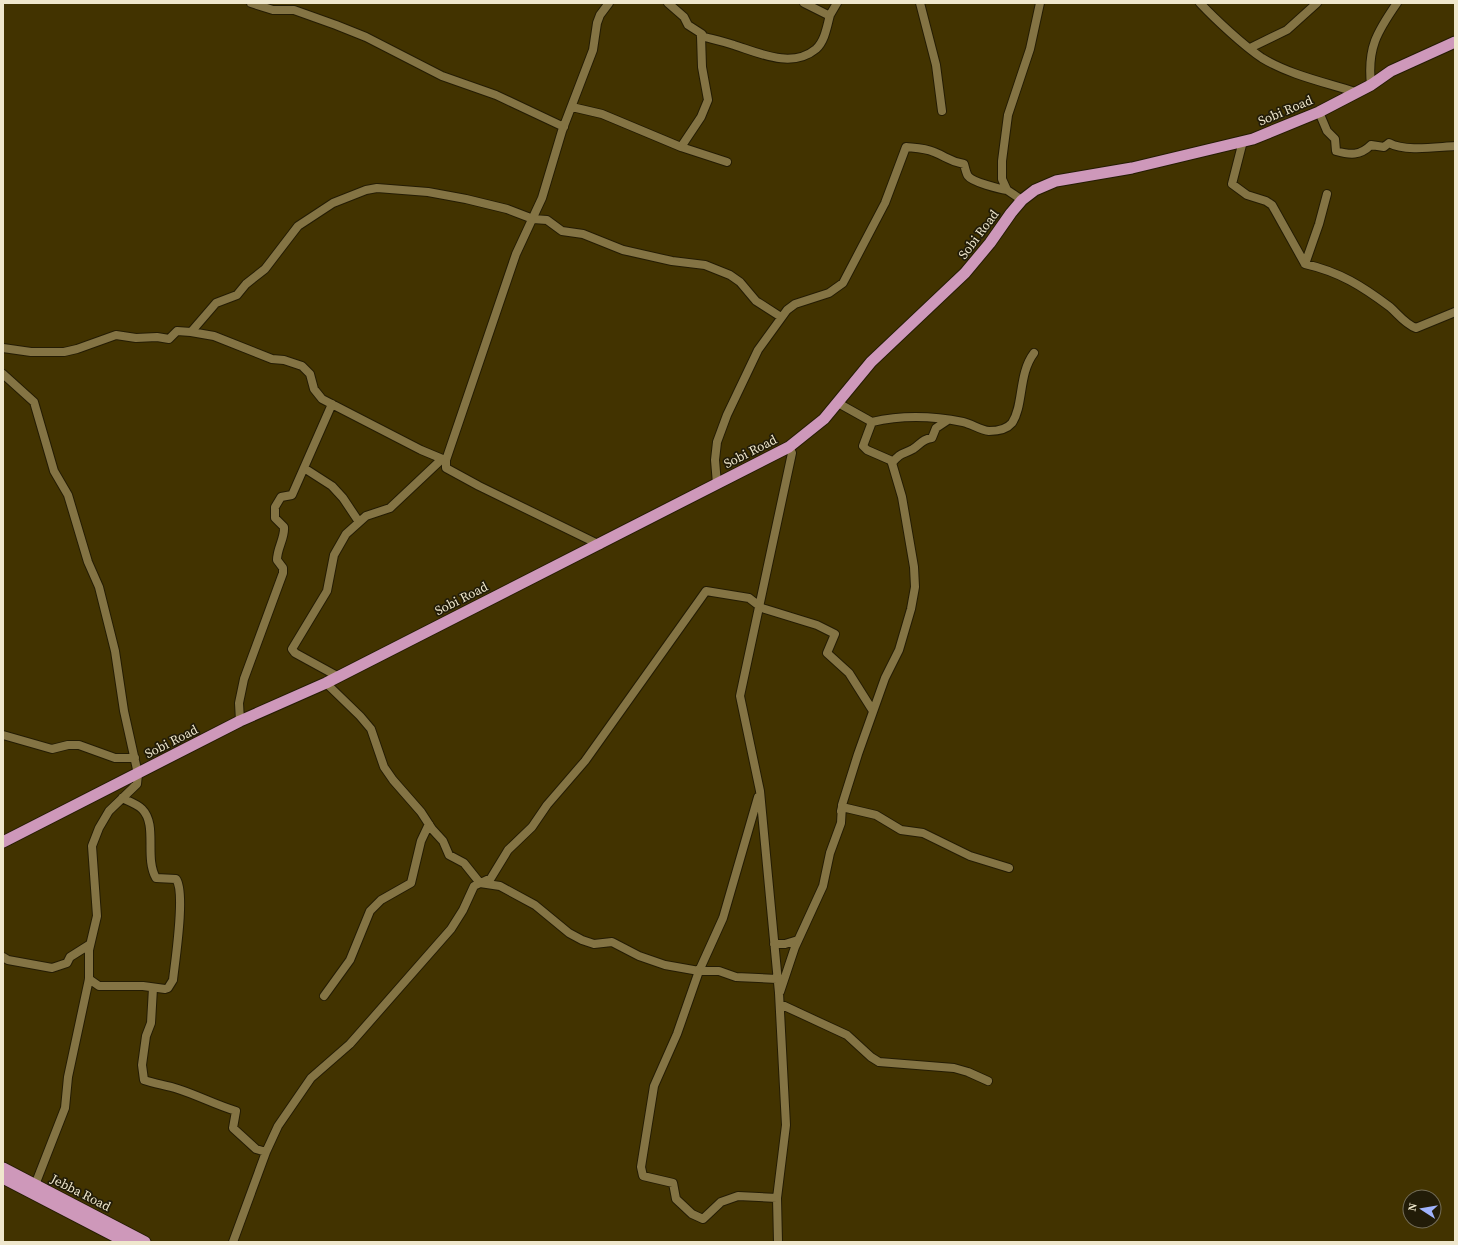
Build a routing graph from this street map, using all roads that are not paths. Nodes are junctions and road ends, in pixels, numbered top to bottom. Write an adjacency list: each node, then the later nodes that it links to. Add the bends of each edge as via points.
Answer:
1 (251, 3): 20 (street, via 273,10 294,10 336,25 366,37 442,76 496,95)
2 (609, 3): 17 (street, via 597,23 593,50)
3 (668, 3): 12 (street, via 684,17 688,25 702,34)
4 (804, 3): 11 (street)
5 (837, 3): 11 (street)
6 (920, 3): 18 (street, via 936,65)
7 (1040, 3): 25 (street, via 1030,48 1008,115 1001,171)
8 (1200, 3): 14 (street)
9 (1318, 3): 14 (street, via 1287,30)
10 (1397, 3): 15 (street, via 1371,49)
11 (830, 15): 12 (street, via 822,41 816,49 790,59 764,55)
12 (701, 36): 23 (street, via 702,67 708,100 701,117)
13 (1455, 42): 15 (highway, Sobi Road, via 1391,71)
14 (1250, 48): 16 (street, via 1262,58 1286,69)
15 (1371, 85): 16 (highway, Sobi Road)
16 (1355, 92): 19 (highway, Sobi Road)
17 (572, 107): 20 (street); 23 (street, via 602,114)
18 (942, 111)
19 (1319, 112): 21 (highway, Sobi Road); 22 (street, via 1327,131 1335,139 1336,151 1350,155 1364,152 1371,145 1384,147 1389,143 1415,150 1424,147)
20 (564, 126): 28 (street, via 542,198)
21 (1243, 141): 27 (highway, Sobi Road, via 1132,168 1056,181 1035,190); 29 (street, via 1232,184 1247,195 1272,205)
22 (1455, 146)
23 (681, 147): 24 (street)
24 (727, 162)
25 (1007, 190): 27 (street); 31 (street, via 988,186 970,178 964,164 950,162 934,152 915,146 906,147 885,203 843,283 829,293 795,304)
26 (1327, 194): 29 (street)
27 (1022, 200): 36 (highway, Sobi Road, via 965,273 871,362)
28 (533, 218): 31 (street, via 547,220 562,231 583,234 624,250 672,261 705,265 730,275 740,282 756,301); 32 (street, via 448,195 388,188 366,190 333,203 298,226 265,269 237,295 210,308); 41 (street, via 514,260)
29 (1305, 264): 30 (street, via 1352,280 1390,307 1408,325 1416,328)
30 (1455, 312)
31 (781, 317): 44 (street, via 776,328 758,350 726,415 717,442)
32 (191, 332): 33 (street, via 177,331 169,339 116,336 64,352 31,352); 37 (street, via 214,336 272,360 284,360 302,366 310,374 318,395)
33 (3, 348)
34 (1034, 353): 38 (street, via 1024,371 1015,416 1008,427 988,431 965,422)
35 (3, 374): 53 (street, via 34,402 54,471 68,496 109,621 124,711)
36 (838, 403): 39 (street); 40 (highway, Sobi Road, via 824,419)
37 (332, 404): 41 (street); 43 (street)
38 (948, 420): 39 (street, via 906,417); 42 (street, via 936,428 932,438 923,439 914,448 900,454)
39 (872, 422): 42 (street, via 863,446)
40 (789, 447): 44 (highway, Sobi Road); 47 (street, via 792,453)
41 (444, 459): 45 (street, via 390,508 366,516); 46 (street, via 446,468 460,476)
42 (892, 463): 50 (street, via 907,522 914,568 914,587 911,609 899,650)
43 (304, 468): 45 (street, via 332,486); 51 (street, via 292,495 281,496 275,507 275,518 284,527 277,551 277,560 284,568 244,679 239,703)
44 (717, 484): 46 (highway, Sobi Road)
45 (359, 522): 48 (street, via 346,534 335,551 327,591 292,649)
46 (600, 544): 48 (highway, Sobi Road)
47 (758, 604): 50 (street, via 762,608 817,625 835,634 827,653 849,673); 55 (street, via 740,696); 61 (street, via 750,598 706,591 585,761 547,805 532,827 508,850 491,878)
48 (337, 676): 49 (highway, Sobi Road)
49 (326, 683): 51 (highway, Sobi Road); 58 (street, via 371,729 384,768 422,812)
50 (872, 711): 57 (street)
51 (240, 722): 54 (highway, Sobi Road)
52 (3, 735): 53 (street, via 52,749 68,745 79,746 115,758)
53 (135, 758): 54 (street)
54 (138, 774): 56 (street, via 137,784); 59 (highway, Sobi Road)
55 (760, 791): 63 (street); 66 (street, via 723,918)
56 (122, 798): 64 (street, via 103,820 92,846 97,916); 69 (street, via 142,809 148,819 152,870 156,878 176,879 181,890 173,980 168,988)
57 (842, 807): 60 (street, via 876,815 901,830 923,834 963,853); 62 (street, via 823,886)
58 (429, 824): 61 (street, via 443,841 449,855 464,863); 71 (street, via 421,841 411,883 381,900 370,911 350,960)
59 (3, 842)
60 (1009, 868)
61 (480, 883): 66 (street, via 500,886 535,905 569,933 582,940 594,944 612,942 652,961); 74 (street, via 474,886 451,929 350,1044 311,1078 278,1126)
62 (798, 940): 63 (street); 70 (street)
63 (774, 944): 67 (street)
64 (89, 945): 65 (street, via 70,958 67,964 52,968); 68 (street)
65 (3, 957)
66 (699, 971): 67 (street, via 719,971 736,976); 78 (street, via 677,1034 654,1086 641,1167 643,1176 673,1183 676,1199 692,1214 703,1219 721,1202 738,1196)
67 (777, 979): 70 (street)
68 (89, 980): 69 (street, via 100,986); 77 (street, via 68,1077 65,1108)
69 (153, 988): 74 (street, via 151,1023 146,1036 142,1065 144,1080 197,1095 236,1111 233,1128 256,1149)
70 (779, 993): 72 (street)
71 (324, 996)
72 (780, 1004): 73 (street, via 847,1034 879,1062 954,1068); 78 (street, via 786,1124)
73 (988, 1081)
74 (266, 1152): 81 (street)
75 (3, 1168): 77 (highway, Jebba Road)
76 (3, 1178): 79 (highway)
77 (35, 1185): 80 (highway, Jebba Road)
78 (777, 1198): 82 (street)
79 (126, 1242)
80 (145, 1242)
81 (233, 1242)
82 (778, 1242)

